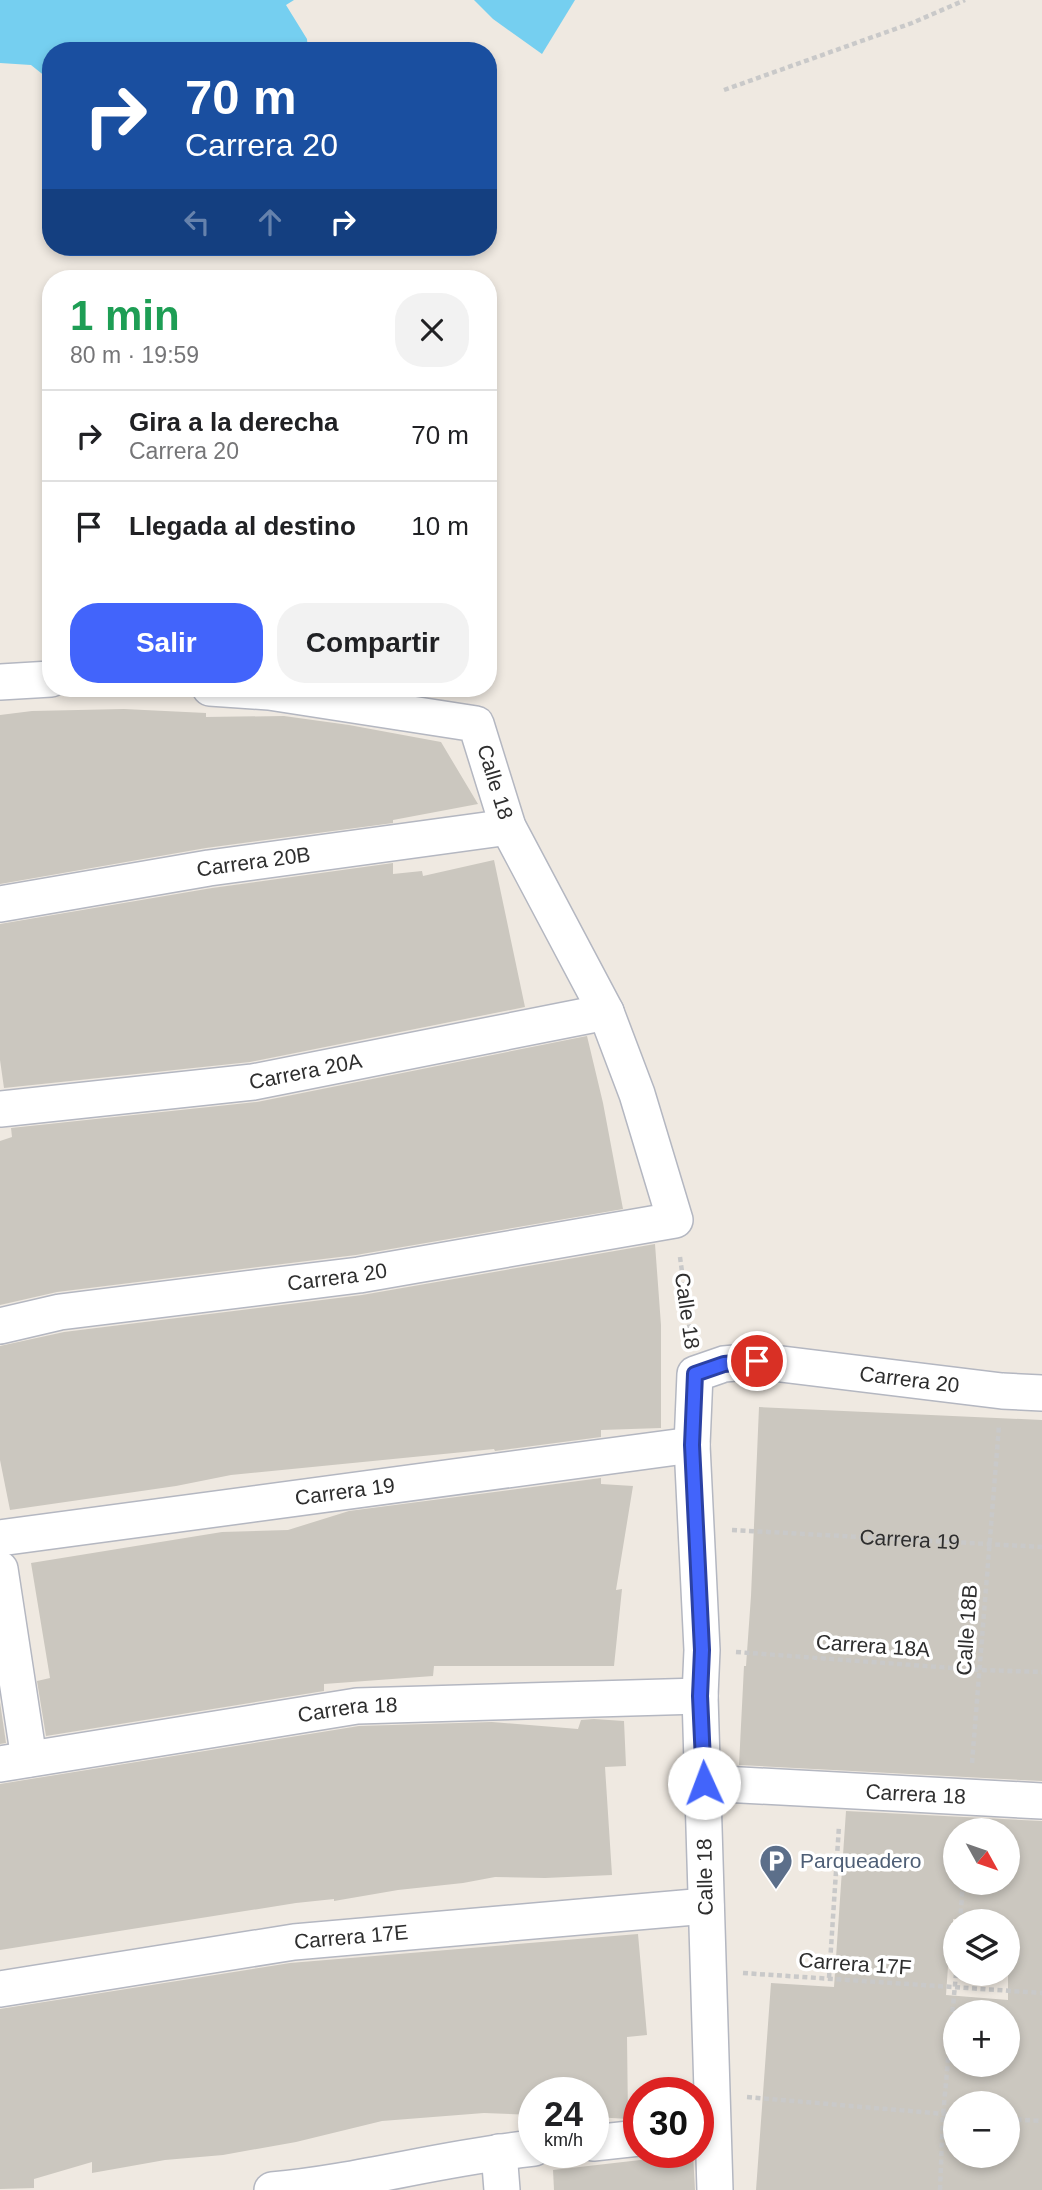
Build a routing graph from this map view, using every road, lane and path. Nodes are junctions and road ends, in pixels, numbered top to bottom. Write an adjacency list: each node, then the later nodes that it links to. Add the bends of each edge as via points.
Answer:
1 (965, 0): 2 (path)
2 (724, 90)
3 (42, 680): 4 (street)
4 (0, 682)
5 (302, 697): 6 (street, Calle 18, via 477,724)
6 (508, 827): 7 (street, Carrera 20B, via 209,868); 8 (street, Calle 18)
7 (0, 904)
8 (606, 1012): 9 (street, Carrera 20A, via 253,1082); 10 (street, Calle 18, via 637,1094)
9 (0, 1110)
10 (675, 1220): 11 (street, Carrera 20, via 359,1275 60,1312); 12 (path, Calle 18)
11 (0, 1326)
12 (695, 1374): 13 (street, Carrera 20, via 724,1364 757,1361); 15 (street, Calle 18)
13 (1003, 1391): 14 (street, Carrera 20); 18 (path, Calle 18B)
14 (1042, 1393)
15 (692, 1445): 16 (street, Calle 18); 17 (street, Carrera 19)
16 (696, 1528): 18 (path, Carrera 19); 21 (street, Calle 18)
17 (0, 1538)
18 (989, 1545): 19 (path, Carrera 19); 22 (path, Calle 18B)
19 (1042, 1547)
20 (0, 1569): 25 (street)
21 (702, 1650): 22 (path, Carrera 18A); 24 (street, Calle 18)
22 (980, 1670): 23 (path, Carrera 18A); 28 (path, Calle 18B)
23 (1042, 1672)
24 (700, 1696): 25 (street, Carrera 18, via 357,1706); 26 (street, Calle 18)
25 (14, 1761)
26 (704, 1783): 27 (street, Carrera 18); 30 (street, Calle 18)
27 (842, 1790): 28 (street, Carrera 18); 32 (path)
28 (970, 1796): 29 (street, Carrera 18)
29 (1042, 1801)
30 (706, 1906): 31 (street, Calle 18); 34 (street, Carrera 17E, via 294,1942)
31 (707, 1970): 32 (path, Carrera 17F); 36 (street, Calle 18)
32 (829, 1978): 33 (path, Carrera 17F)
33 (956, 1987): 35 (path, Carrera 17F); 37 (path)
34 (0, 1989)
35 (1042, 1993)
36 (711, 2077)
37 (945, 2091)
38 (714, 2094): 39 (path)
39 (943, 2115): 49 (path)
40 (1020, 2120): 41 (path)
41 (1042, 2121)
42 (518, 2150): 43 (street)
43 (499, 2152): 45 (street); 47 (street)
44 (712, 2168): 48 (street, Calle 18)
45 (318, 2188): 46 (street)
46 (272, 2190)
47 (502, 2190)
48 (715, 2190)
49 (940, 2190)

